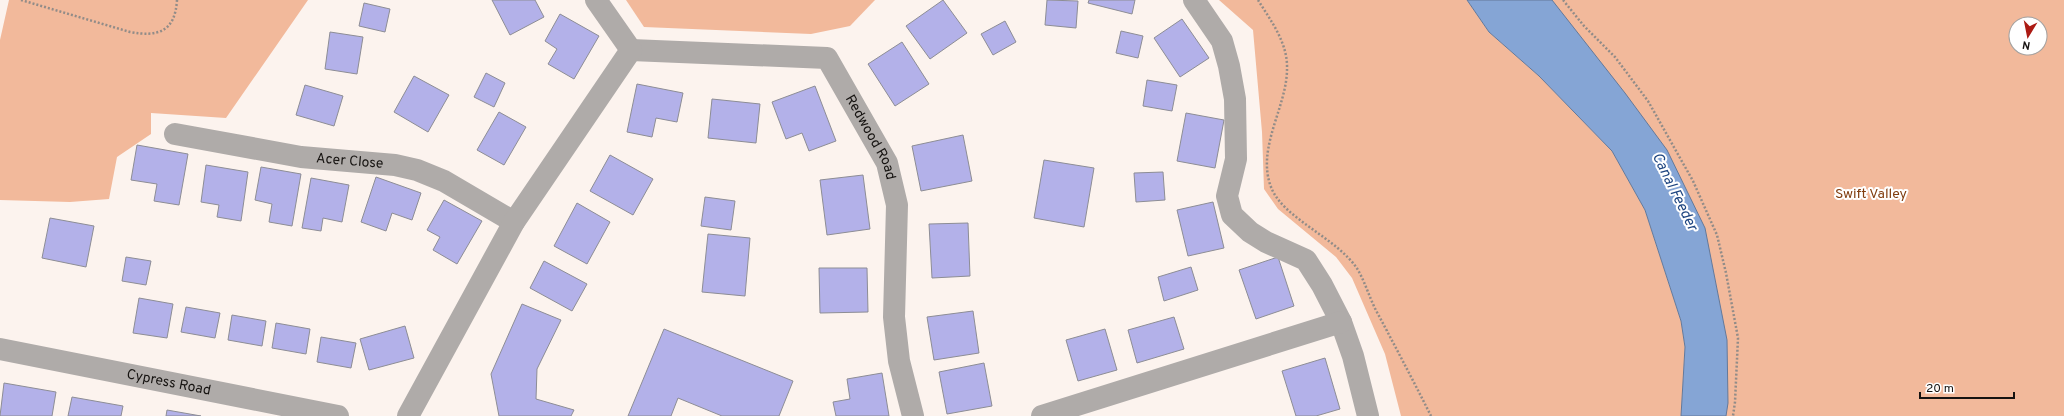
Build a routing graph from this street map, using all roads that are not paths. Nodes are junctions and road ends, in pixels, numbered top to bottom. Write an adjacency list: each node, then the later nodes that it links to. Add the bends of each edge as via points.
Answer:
1 (596, 0): 3 (street)
2 (1194, 0): 6 (street, via 1222,41 1235,99 1236,159 1227,196 1232,215 1260,239 1306,260)
3 (631, 50): 5 (street); 11 (street, Redwood Road, via 826,58 887,163 897,205 894,317 899,361)
4 (175, 134): 5 (street, Acer Close, via 301,157 395,165 417,170 444,181)
5 (514, 222): 10 (street)
6 (1341, 322): 8 (street); 13 (street, via 1353,356)
7 (0, 349): 9 (street, Cypress Road)
8 (1085, 410): 12 (street)
9 (338, 416)
10 (408, 416)
11 (913, 416)
12 (1042, 416)
13 (1368, 416)

